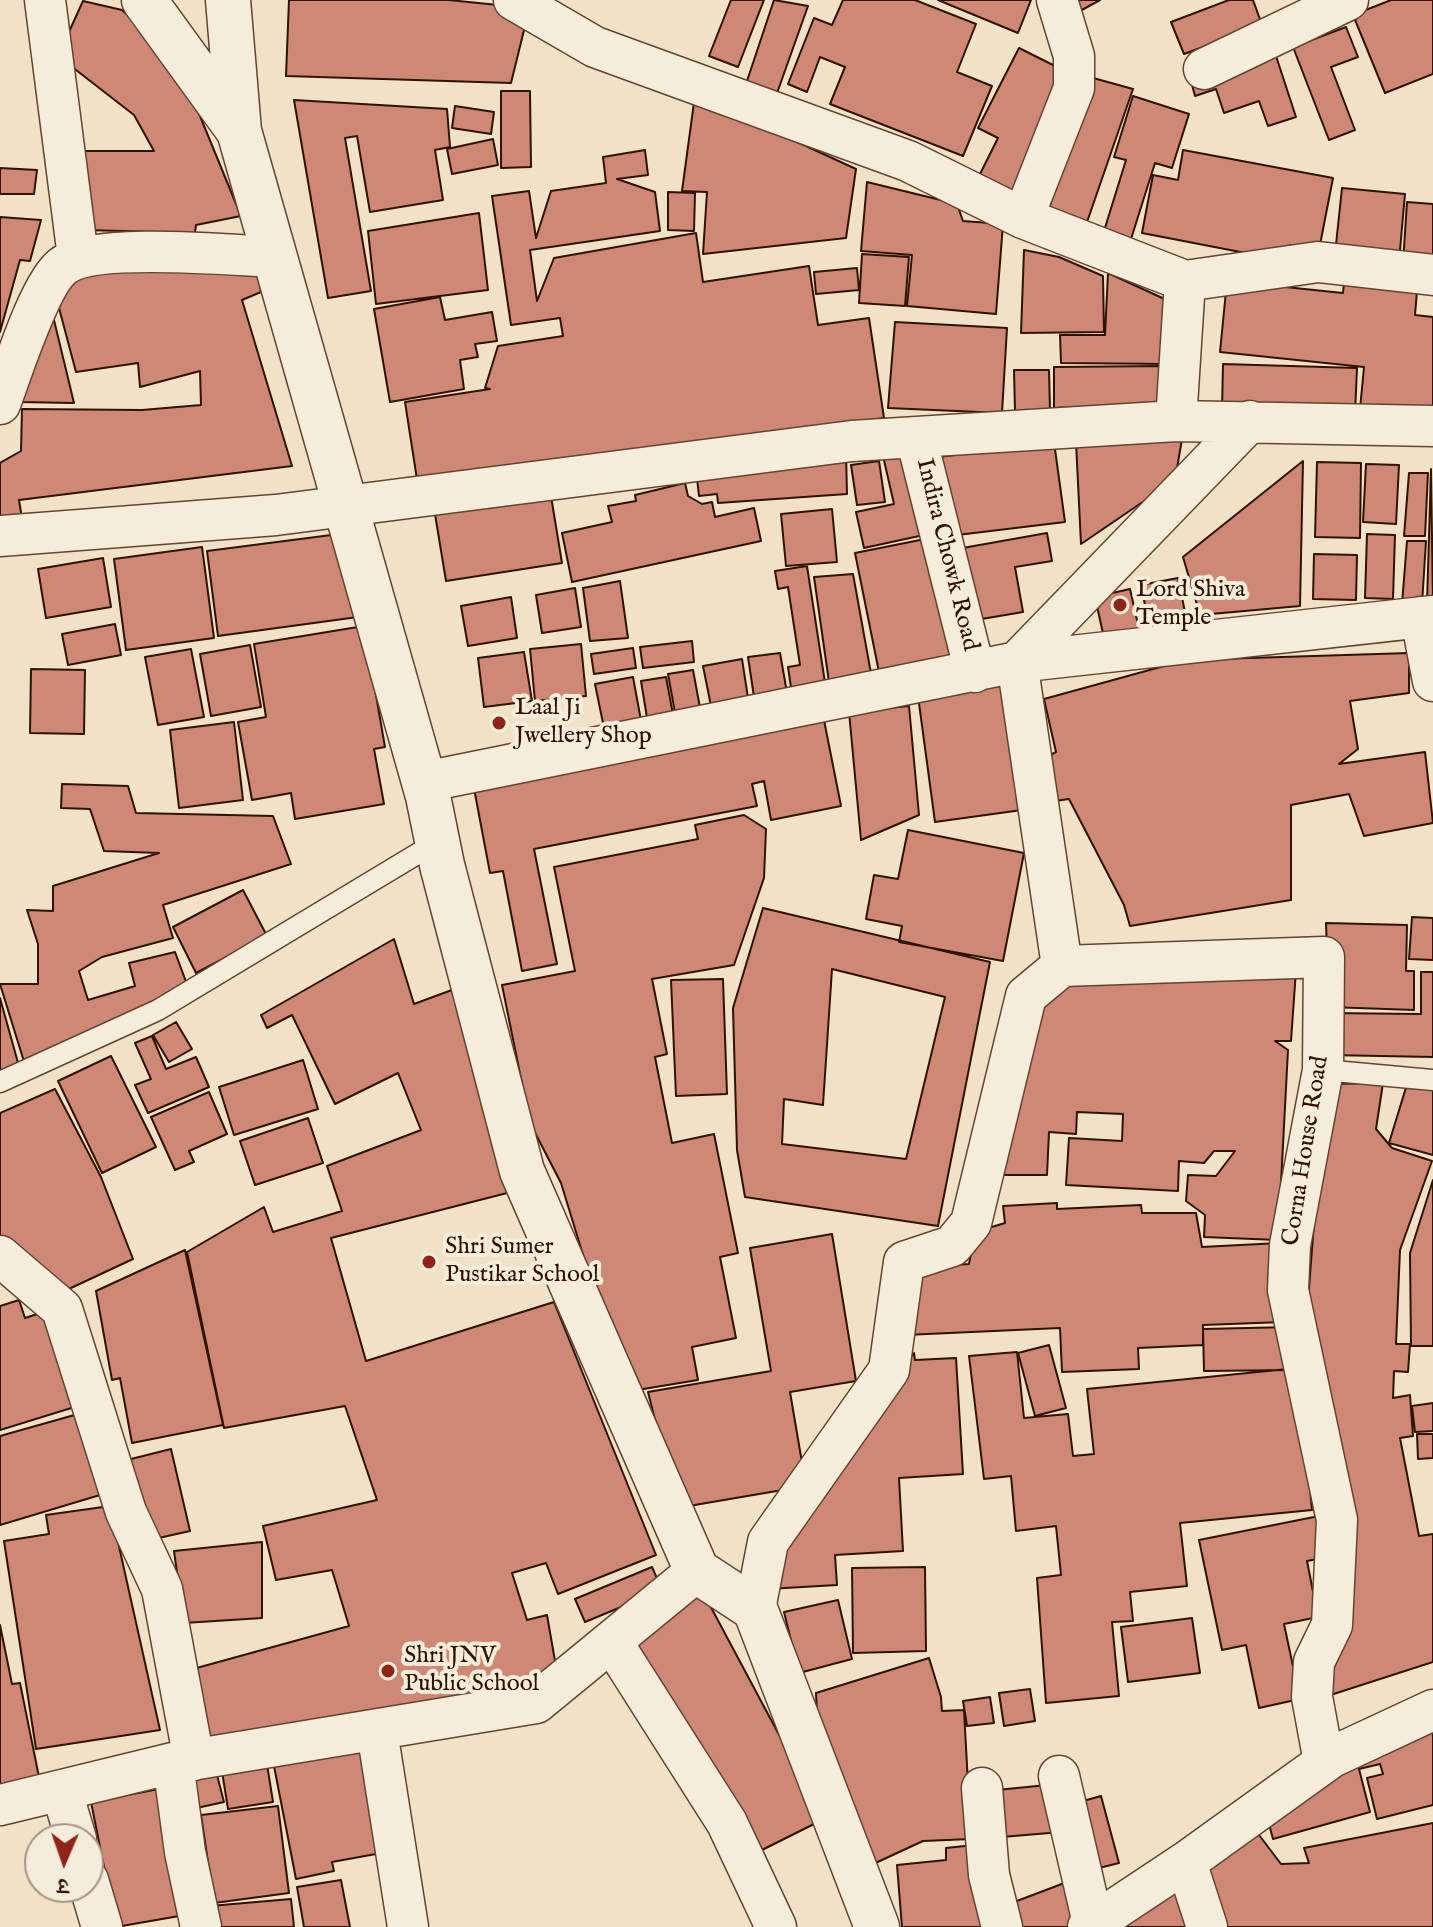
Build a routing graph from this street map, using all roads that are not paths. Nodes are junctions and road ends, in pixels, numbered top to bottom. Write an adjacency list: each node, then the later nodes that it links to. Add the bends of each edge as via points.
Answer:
1 (45, 0): 11 (street)
2 (144, 0): 9 (street)
3 (228, 0): 9 (street)
4 (514, 0): 10 (street, via 595,47 908,161)
5 (1057, 0): 10 (street, via 1074,56 1074,88)
6 (1348, 0): 7 (street)
7 (1280, 14): 8 (street)
8 (1204, 69)
9 (239, 131): 12 (street)
10 (1023, 218): 14 (street)
11 (78, 257): 12 (street); 15 (street, via 61,266 47,285)
12 (273, 257): 20 (street)
13 (1433, 275): 14 (street, via 1318,262)
14 (1185, 281): 16 (street)
15 (0, 404)
16 (1176, 421): 17 (street); 19 (street)
17 (1250, 421): 18 (street); 23 (street)
18 (1433, 426)
19 (916, 437): 20 (street); 24 (street, Indira Chowk Road)
20 (344, 504): 21 (street, via 276,515); 26 (street)
21 (0, 536)
22 (1427, 617): 23 (street); 25 (street)
23 (1017, 662): 24 (street); 28 (street)
24 (975, 672): 26 (street)
25 (1433, 681)
26 (424, 782): 27 (street)
27 (437, 842): 31 (lane, via 158,1010); 33 (street, via 522,1171)
28 (1062, 966): 29 (street, Corna House Road, via 1324,957); 34 (street, via 1026,996 971,1223 952,1246 904,1262 889,1370 768,1542)
29 (1323, 1070): 30 (lane); 39 (street, Corna House Road, via 1290,1245 1288,1290 1337,1520 1332,1625 1314,1662 1312,1697)
30 (1433, 1080)
31 (0, 1082)
32 (0, 1256): 38 (street, via 62,1309 126,1512 162,1589)
33 (697, 1571): 34 (street); 35 (street)
34 (755, 1609): 52 (street)
35 (612, 1642): 37 (street, via 536,1703); 51 (street, via 727,1823)
36 (1433, 1710): 39 (street)
37 (377, 1731): 38 (street); 50 (street)
38 (183, 1762): 42 (street); 49 (street, via 185,1852)
39 (1324, 1762): 45 (street)
40 (1059, 1776): 47 (street)
41 (982, 1788): 53 (street, via 989,1875)
42 (62, 1792): 43 (street); 44 (street)
43 (0, 1805)
44 (71, 1823)
45 (1186, 1862): 47 (street); 54 (street)
46 (95, 1903): 48 (street)
47 (1090, 1925)
48 (102, 1927)
49 (201, 1927)
50 (408, 1927)
51 (776, 1927)
52 (877, 1927)
53 (1002, 1927)
54 (1207, 1927)

